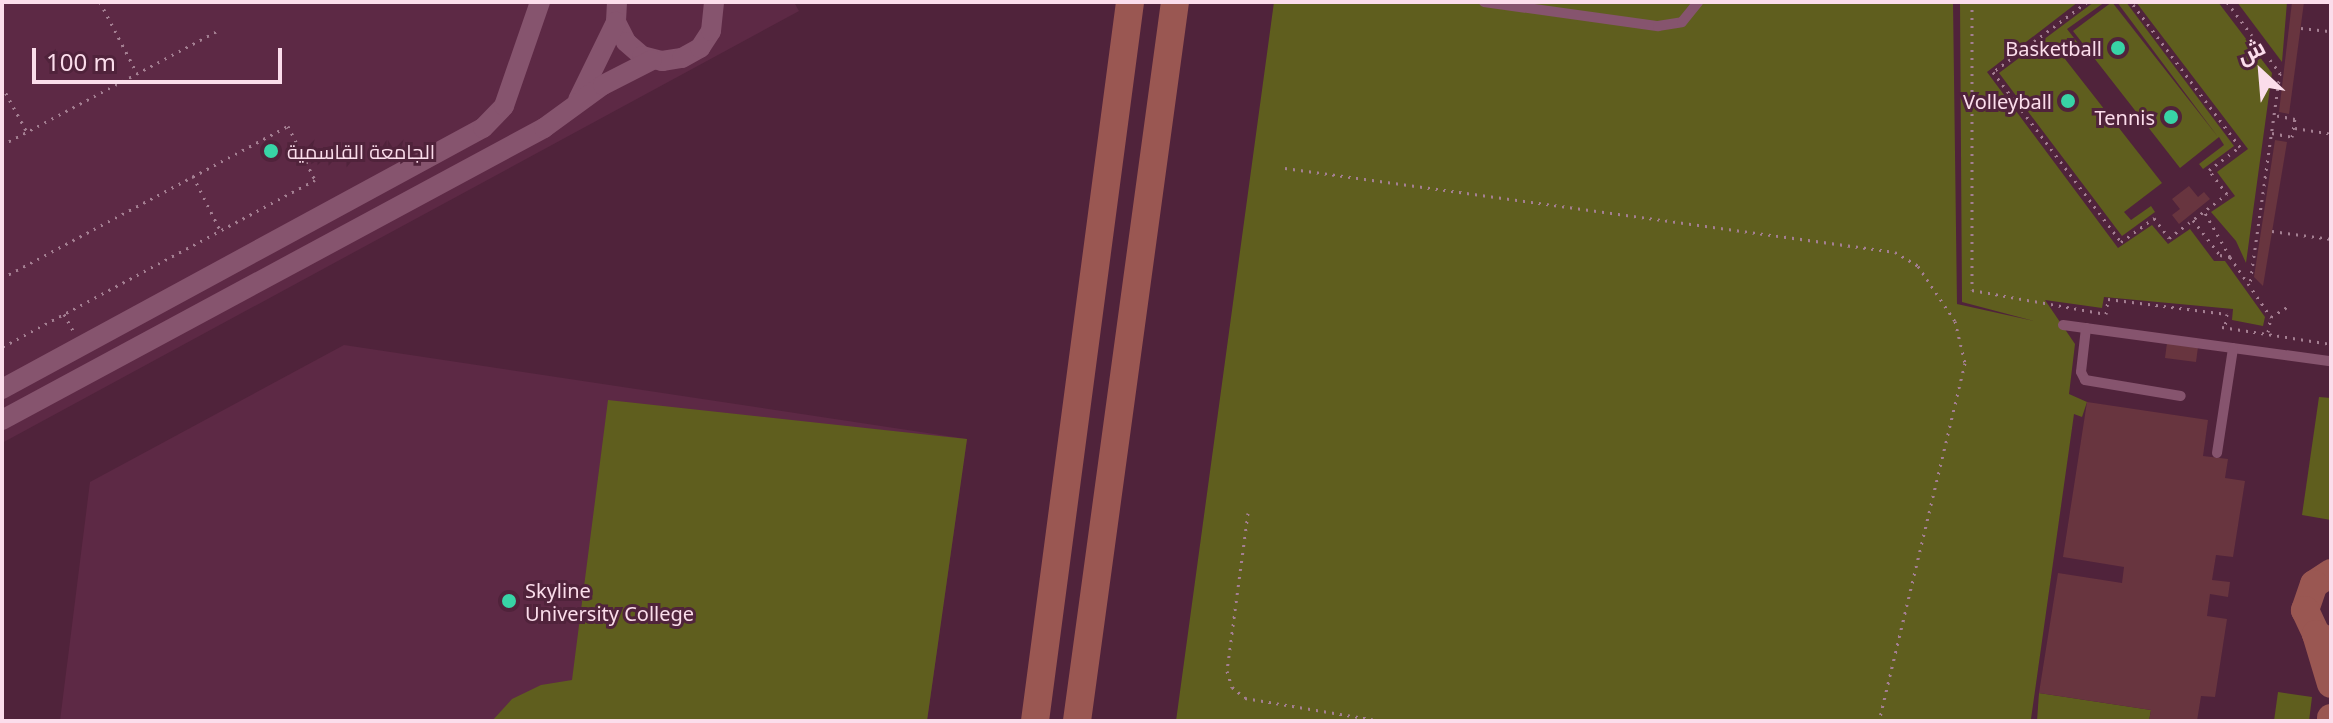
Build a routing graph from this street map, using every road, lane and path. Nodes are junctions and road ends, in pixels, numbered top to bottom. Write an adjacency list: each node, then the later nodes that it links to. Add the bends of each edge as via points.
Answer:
1 (100, 2): 17 (path)
2 (540, 2): 45 (street, via 497,115 461,143)
3 (714, 2): 16 (street, via 711,31 700,48 672,61)
4 (1130, 2): 53 (street)
5 (1175, 2): 54 (street)
6 (1484, 2): 7 (lane, via 1658,26 1682,22)
7 (1698, 2)
8 (1972, 2): 40 (path, via 1972,290 2106,314 2108,299 2227,314 2224,327)
9 (2087, 2): 29 (path, via 1993,72 2121,242 2154,218 2169,238)
10 (2131, 2): 28 (path, via 2240,147 2209,170 2227,194)
11 (2227, 2): 20 (path, via 2280,73)
12 (616, 12): 16 (street, via 633,50); 19 (street)
13 (2301, 28): 15 (path)
14 (217, 31): 17 (path)
15 (2331, 31)
16 (652, 60): 19 (street)
17 (137, 73): 22 (path)
18 (2, 86): 22 (path)
19 (574, 107): 47 (street, via 544,128)
20 (2274, 115): 21 (path, via 2295,119); 23 (path)
21 (2294, 128): 23 (path, via 2292,137); 24 (path)
22 (27, 132): 25 (path)
23 (2270, 133): 35 (path)
24 (2331, 134)
25 (2, 145)
26 (1285, 168): 56 (path, via 1895,252 1918,266 1955,321 1965,363)
27 (193, 176): 30 (path); 30 (path, via 288,126 315,180); 34 (path)
28 (2204, 211): 29 (path); 33 (path)
29 (2193, 220): 33 (path, via 2220,255)
30 (220, 230): 42 (path)
31 (2272, 231): 32 (path)
32 (2331, 239)
33 (2230, 257): 35 (path)
34 (2, 278)
35 (2250, 284): 37 (path)
36 (2287, 307): 37 (path)
37 (2271, 317): 40 (path)
38 (2063, 325): 39 (lane)
39 (2086, 328): 43 (lane); 46 (lane, via 2081,372 2085,380)
40 (2267, 334): 41 (path)
41 (2331, 344)
42 (2, 347)
43 (2233, 348): 44 (lane); 48 (lane)
44 (2331, 361)
45 (2, 389)
46 (2181, 396)
47 (2, 420)
48 (2217, 453)
49 (1248, 513): 55 (path, via 1227,671 1232,687 1245,698)
50 (2329, 572): 51 (street, via 2307,596 2305,610)
51 (2324, 638): 52 (street)
52 (2331, 684)
53 (1035, 721)
54 (1077, 721)
55 (1382, 721)
56 (1879, 721)

